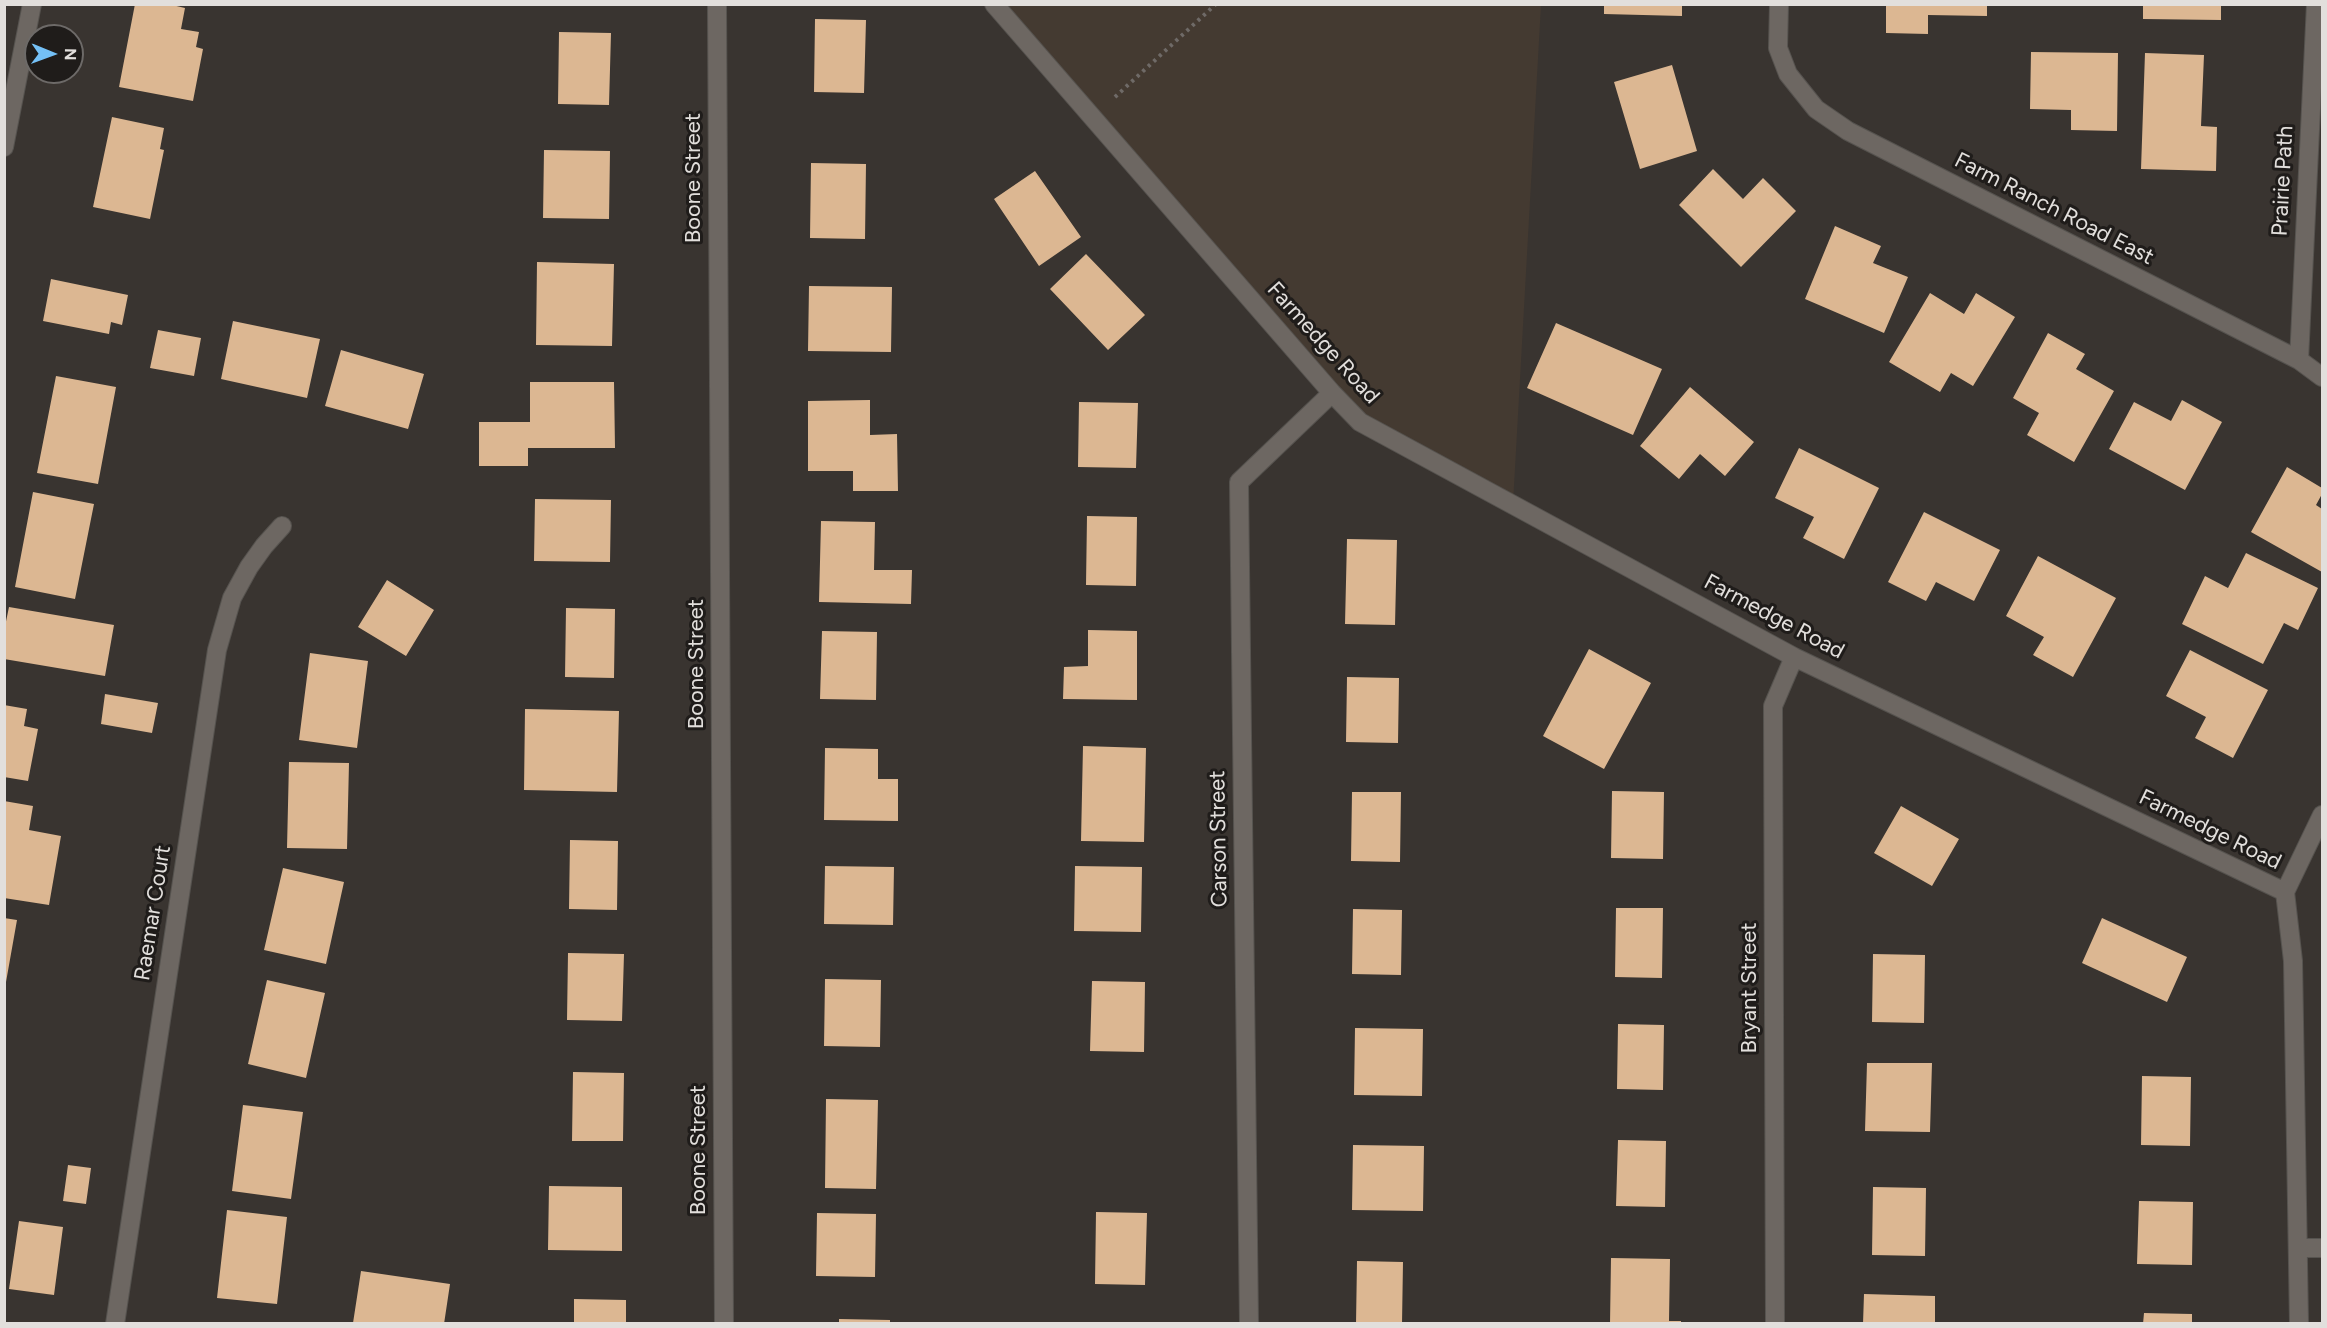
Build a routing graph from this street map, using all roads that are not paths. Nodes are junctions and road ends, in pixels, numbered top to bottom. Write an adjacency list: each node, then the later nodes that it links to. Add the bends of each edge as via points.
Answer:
1 (32, 4): 6 (street)
2 (717, 4): 17 (street, Boone Street)
3 (994, 4): 9 (street, Farmedge Road)
4 (1779, 4): 7 (street, Farm Ranch Road East, via 1778,48 1788,74 1816,109 1848,131)
5 (2316, 4): 7 (street, Prairie Path)
6 (4, 147)
7 (2299, 360): 8 (street, Farm Ranch Road East)
8 (2322, 376)
9 (1332, 393): 11 (street, Farmedge Road, via 1360,422); 18 (street, Carson Street, via 1239,482)
10 (282, 526): 16 (street, Raemar Court, via 249,567 232,598 217,650)
11 (1794, 657): 13 (street, Farmedge Road); 19 (street, Bryant Street, via 1773,706)
12 (2322, 815): 13 (street)
13 (2285, 892): 14 (street, Farmedge Road, via 2293,961)
14 (2298, 1248): 15 (street); 20 (street, Farmedge Road)
15 (2322, 1248)
16 (115, 1323)
17 (724, 1323)
18 (1249, 1323)
19 (1775, 1323)
20 (2299, 1323)

